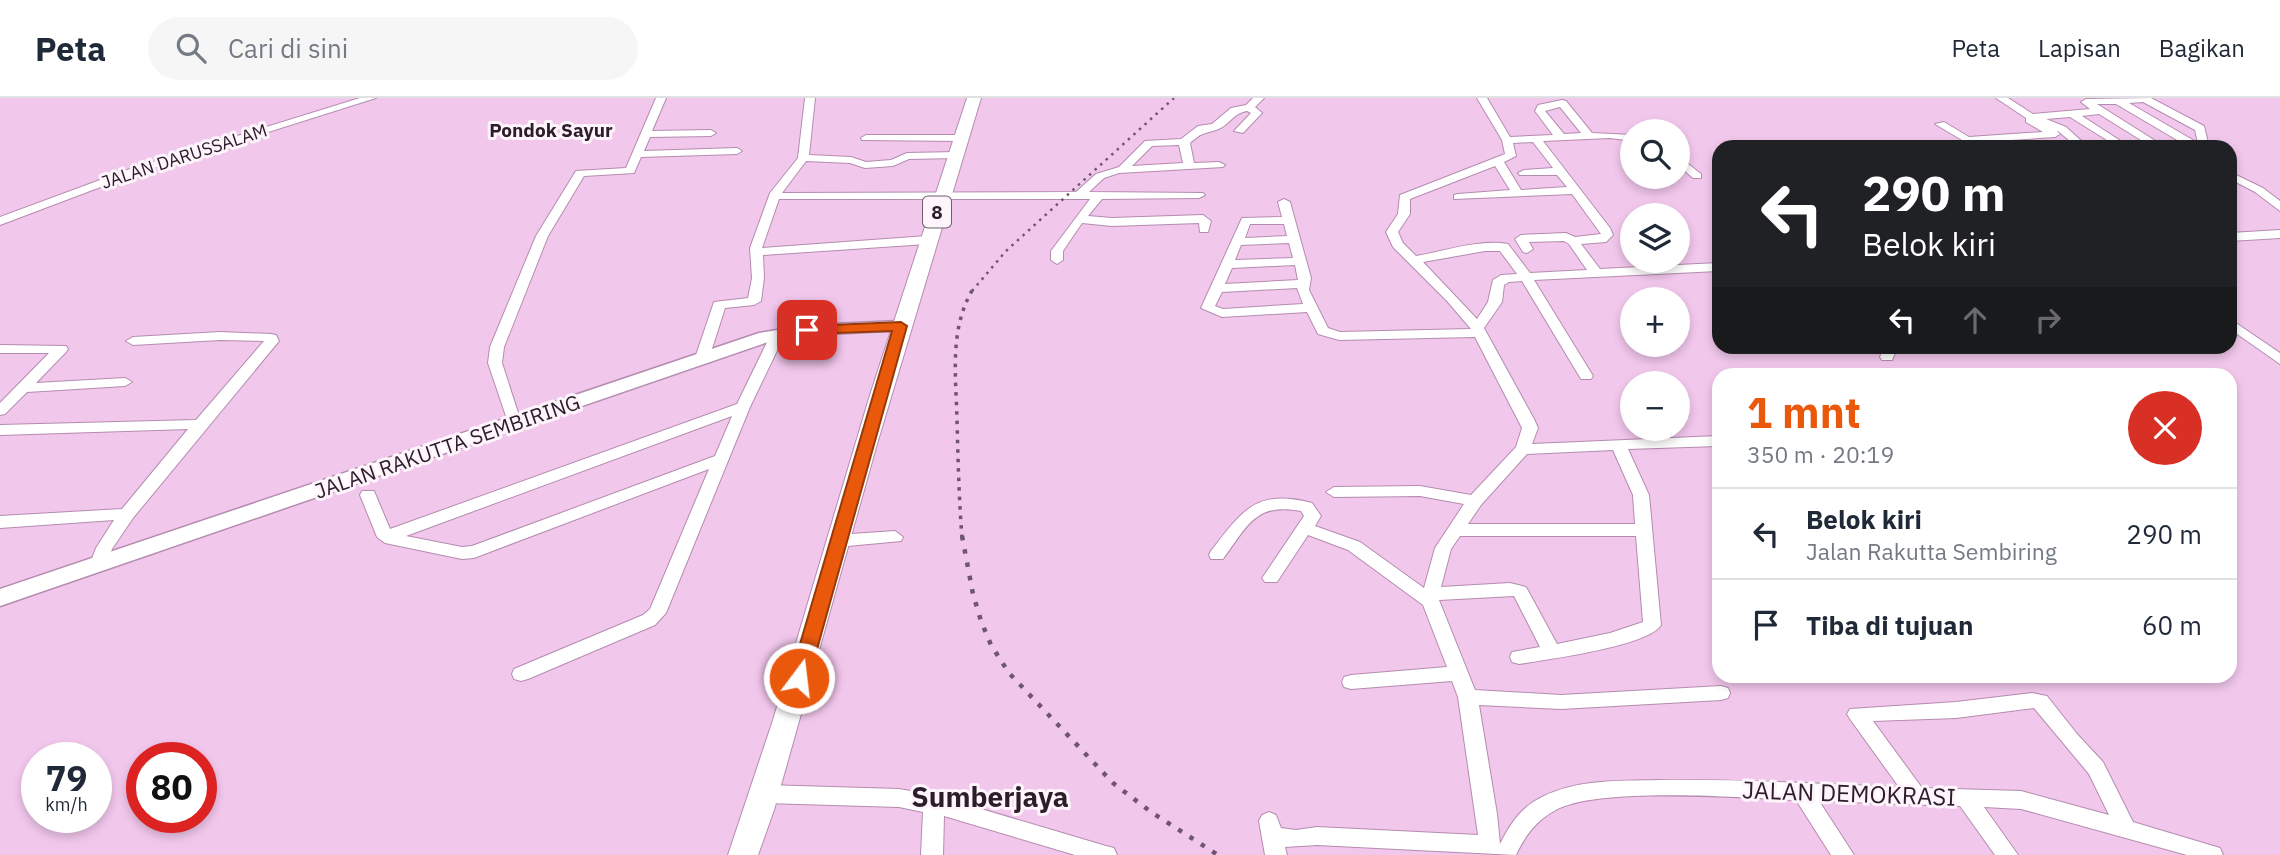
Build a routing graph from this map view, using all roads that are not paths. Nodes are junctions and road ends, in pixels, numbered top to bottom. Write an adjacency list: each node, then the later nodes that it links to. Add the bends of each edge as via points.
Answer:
1 (371, 98): 55 (street, JALAN DARUSSALAM, via 131,172)
2 (660, 98): 17 (street)
3 (810, 98): 33 (street)
4 (974, 98): 30 (highway, 8)
5 (1259, 98): 10 (street)
6 (1482, 98): 23 (street)
7 (2001, 98): 13 (street)
8 (2145, 99): 9 (street); 28 (street, via 2200,128)
9 (2116, 100): 11 (street, via 2086,101); 27 (street)
10 (1249, 108): 15 (street, via 1257,112); 29 (street, via 1235,110 1215,127 1202,128)
11 (2102, 111): 12 (street); 26 (street)
12 (2074, 115): 13 (street); 25 (street)
13 (2032, 117): 14 (street, via 2030,120 2055,134 1967,140); 24 (street, via 2062,129)
14 (1940, 124)
15 (1239, 131)
16 (711, 133): 17 (street)
17 (645, 134): 32 (street)
18 (1589, 136): 19 (street); 20 (street); 20 (street, via 1562,103 1542,107 1540,111)
19 (1620, 136)
20 (1561, 137): 22 (street)
21 (866, 138): 30 (street)
22 (1536, 139): 23 (street); 39 (street)
23 (1507, 140): 34 (street, via 1511,156)
24 (2075, 140)
25 (2114, 140)
26 (2149, 140)
27 (2185, 140)
28 (2202, 140)
29 (1184, 142): 36 (street); 37 (street, via 1147,144)
30 (959, 146): 33 (street, via 893,163 865,165 844,159); 45 (highway, 8)
31 (737, 151): 32 (street)
32 (637, 154): 88 (street, via 630,171 578,175 542,236 497,347 495,363)
33 (803, 158): 48 (street)
34 (1499, 163): 44 (street); 66 (street, via 1404,197 1404,214 1392,228 1392,237)
35 (1219, 165): 36 (street)
36 (1189, 167): 37 (street)
37 (1123, 169): 46 (street, via 1100,176)
38 (1690, 170): 41 (street)
39 (1561, 171): 40 (street); 43 (street)
40 (1524, 173)
41 (1697, 176)
42 (2237, 179): 52 (street)
43 (1576, 190): 44 (street); 62 (street, via 1607,235)
44 (1517, 193): 50 (street)
45 (943, 194): 46 (street); 48 (street); 61 (highway, 8)
46 (1079, 195): 49 (street)
47 (1199, 195): 49 (street)
48 (775, 196): 64 (street)
49 (1098, 196): 53 (street)
50 (1458, 197)
51 (1284, 202): 54 (street)
52 (2280, 207)
53 (1079, 219): 57 (street, via 1203,219); 65 (street, via 1057,251)
54 (1289, 220): 60 (street); 63 (street, via 1246,221)
55 (0, 221)
56 (1511, 225): 62 (street, via 1524,244 1566,237)
57 (1204, 229)
58 (2280, 234): 59 (street)
59 (2237, 237)
60 (1294, 239): 63 (street); 67 (street)
61 (927, 240): 64 (street); 75 (highway, 8)
62 (1573, 241): 70 (street)
63 (1238, 242): 68 (street)
64 (756, 252): 81 (street, via 754,301 719,305)
65 (1057, 260)
66 (1414, 260): 71 (street, via 1501,245); 77 (street)
67 (1300, 261): 68 (street); 72 (street)
68 (1230, 264): 73 (street)
69 (1712, 267): 70 (street)
70 (1596, 273): 71 (street)
71 (1526, 277): 77 (street, via 1501,280 1495,302); 83 (street)
72 (1304, 284): 73 (street); 74 (street)
73 (1216, 288): 74 (street, via 1208,308 1215,313)
74 (1311, 308): 77 (street, via 1323,331 1339,336)
75 (901, 326): 78 (main road, JALAN RAKUTTA SEMBIRING); 105 (highway, 8)
76 (2237, 328): 82 (street)
77 (1477, 330): 93 (street, via 1527,419 1530,428)
78 (778, 334): 81 (main road, JALAN RAKUTTA SEMBIRING); 86 (street)
79 (133, 341): 89 (street, via 271,338 269,347)
80 (0, 349): 85 (street, via 61,349)
81 (702, 358): 88 (main road, JALAN RAKUTTA SEMBIRING)
82 (2280, 360)
83 (1586, 376)
84 (125, 382): 85 (street)
85 (24, 388): 87 (street)
86 (743, 407): 94 (street); 103 (street)
87 (0, 411)
88 (514, 422): 107 (main road, JALAN RAKUTTA SEMBIRING)
89 (200, 424): 90 (street); 98 (street)
90 (0, 430)
91 (1712, 441): 92 (street)
92 (1619, 446): 93 (street); 102 (street, via 1641,495)
93 (1523, 449): 97 (street)
94 (721, 459): 103 (street, via 474,552); 114 (street, via 657,613)
95 (1334, 492): 97 (street, via 1420,491)
96 (368, 495): 103 (street)
97 (1475, 501): 101 (street)
98 (127, 514): 99 (street); 107 (street)
99 (0, 523)
100 (1305, 528): 106 (street, via 1313,516 1306,507 1286,501 1265,503); 108 (street); 110 (street, via 1354,546)
101 (1456, 530): 102 (street); 110 (street, via 1443,548)
102 (1644, 530): 111 (street, via 1650,628)
103 (385, 537)
104 (895, 537): 105 (street)
105 (837, 541): 119 (highway, 8)
106 (1217, 555)
107 (99, 564): 109 (main road, JALAN RAKUTTA SEMBIRING)
108 (1271, 578)
109 (0, 597)
110 (1431, 597): 111 (street, via 1520,591); 113 (street)
111 (1552, 653): 112 (street)
112 (1519, 657)
113 (1460, 673): 115 (street); 117 (street)
114 (521, 674)
115 (1350, 682)
116 (1721, 693): 117 (street, via 1561,702)
117 (1468, 697): 125 (street)
118 (1801, 791): 120 (street, JALAN DEMOKRASI); 125 (street, JALAN DEMOKRASI, via 1700,788 1581,793 1549,803); 129 (street)
119 (765, 794): 122 (street, via 900,797); 126 (highway, 8)
120 (1916, 795): 121 (street, JALAN DEMOKRASI); 123 (street, via 1857,714 2040,701 2096,768)
121 (1965, 797): 123 (street, JALAN DEMOKRASI, via 2032,803); 130 (street)
122 (934, 804): 127 (street); 128 (street)
123 (2127, 831): 131 (street, JALAN DEMOKRASI)
124 (1273, 838): 125 (street, via 1318,836)
125 (1495, 852)
126 (744, 855)
127 (932, 855)
128 (1106, 855)
129 (1843, 855)
130 (2007, 855)
131 (2212, 855)

